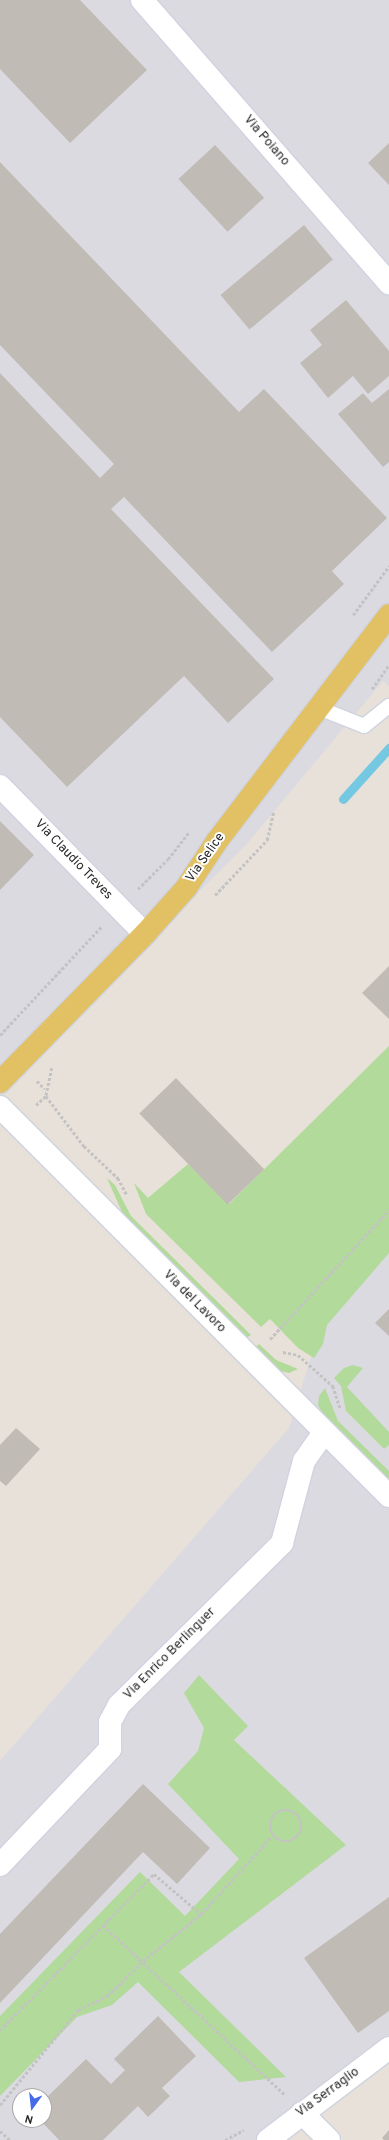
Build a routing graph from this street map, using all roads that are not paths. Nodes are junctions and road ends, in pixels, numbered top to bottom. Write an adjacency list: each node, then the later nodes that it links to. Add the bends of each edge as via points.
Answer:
1 (142, 0): 2 (street, Via Poiano)
2 (389, 283)
3 (389, 615): 5 (main road, Via Selice)
4 (389, 706): 5 (lane, via 364,726)
5 (320, 708): 7 (main road, Via Selice, via 217,841 186,888)
6 (0, 786): 7 (street, Via Claudio Treves)
7 (145, 934): 8 (main road, Via Selice)
8 (0, 1082)
9 (0, 1107): 10 (street, Via del Lavoro)
10 (324, 1432): 11 (street, Via del Lavoro); 12 (street, Via Enrico Berlinguer, via 304,1461 282,1543 119,1705 110,1722 110,1749)
11 (389, 1496)
12 (0, 1865)
13 (389, 2048): 14 (street, Via Serraglio)
14 (302, 2113): 15 (street, Via Serraglio); 16 (street)
15 (268, 2140)
16 (328, 2140)

